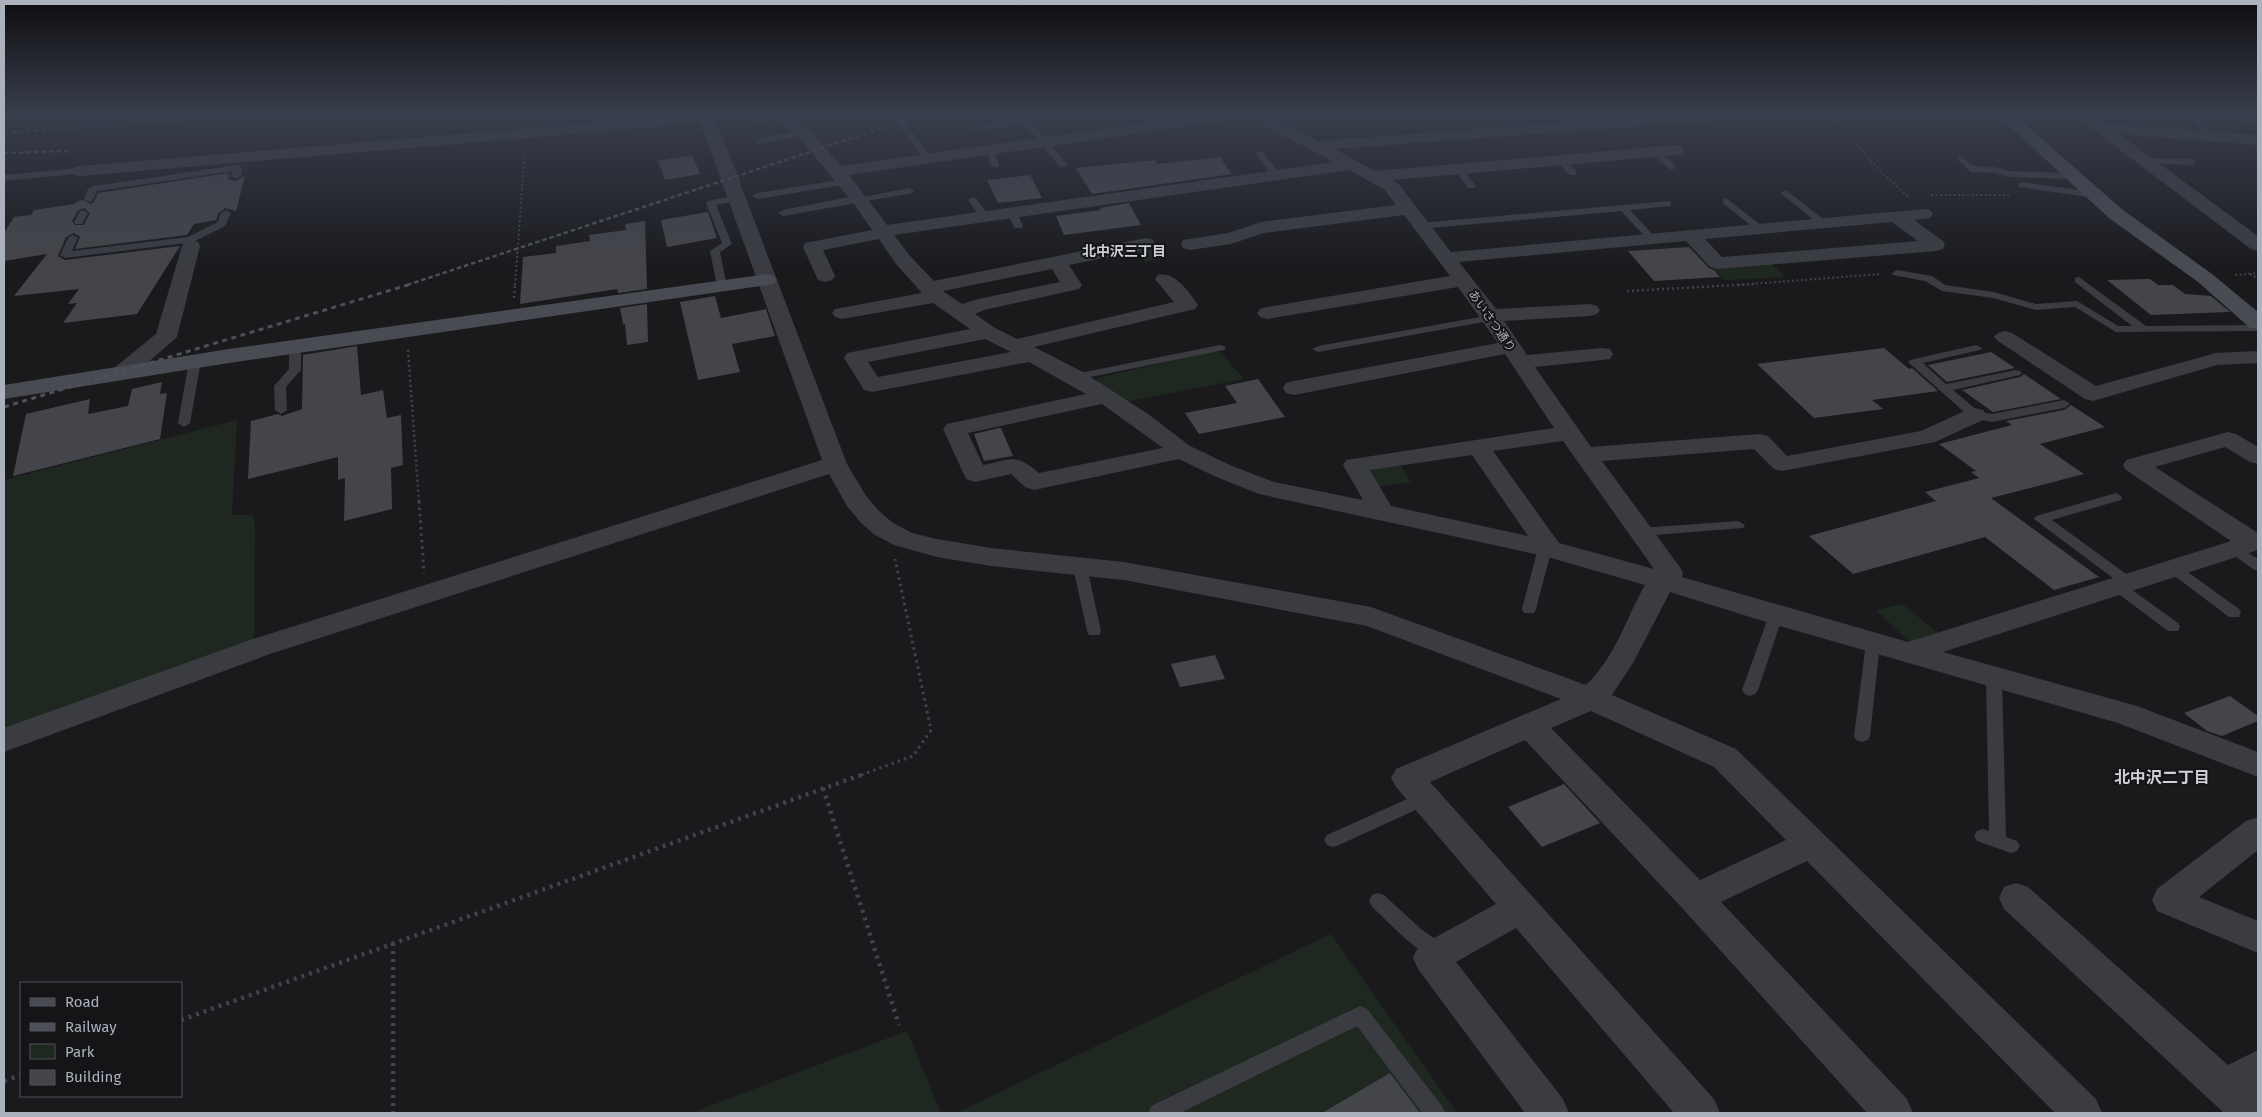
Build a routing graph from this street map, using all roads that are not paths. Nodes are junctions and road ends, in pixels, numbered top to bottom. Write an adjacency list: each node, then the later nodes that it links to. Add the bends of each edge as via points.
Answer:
1 (263, 164): 13 (street)
2 (728, 164): 26 (street)
3 (829, 164): 22 (street)
4 (900, 164): 22 (street)
5 (1267, 164): 19 (lane)
6 (1513, 164): 15 (street)
7 (1564, 164): 17 (lane)
8 (1669, 164): 14 (lane)
9 (1966, 164): 18 (lane, via 1971,169)
10 (2059, 164): 21 (street)
11 (2149, 164): 52 (street)
12 (1351, 165): 19 (street); 20 (street, あいさつ通り)
13 (239, 167): 16 (street); 31 (lane, via 93,189)
14 (1672, 167)
15 (1458, 169): 20 (street); 25 (lane)
16 (81, 171): 23 (lane)
17 (1573, 173)
18 (2009, 174): 21 (lane); 24 (lane)
19 (1276, 176): 40 (street, via 1015,219)
20 (1373, 176): 41 (street, あいさつ通り, via 1391,186)
21 (2072, 176): 30 (street)
22 (840, 177): 26 (lane); 32 (street)
23 (4, 178)
24 (2022, 185): 29 (lane); 30 (lane)
25 (1471, 186)
26 (739, 189): 58 (street); 61 (lane, via 711,203 727,244 715,251)
27 (909, 191): 32 (lane)
28 (1786, 193): 43 (lane)
29 (2032, 194)
30 (2094, 196): 68 (street, via 2205,278)
31 (89, 199)
32 (860, 199): 38 (lane); 45 (street)
33 (973, 200): 40 (lane)
34 (1726, 201): 44 (lane)
35 (1668, 204): 36 (lane)
36 (1622, 208): 41 (lane); 48 (lane)
37 (226, 213): 49 (lane, via 222,224)
38 (783, 213)
39 (1924, 214): 42 (street)
40 (984, 216): 45 (street)
41 (1414, 217): 51 (street, via 1261,228 1231,238); 53 (street, あいさつ通り)
42 (1897, 217): 43 (street); 46 (street, via 1942,245 1716,263)
43 (1823, 223): 44 (street)
44 (1759, 228): 46 (street)
45 (882, 232): 56 (street, via 812,247); 62 (street)
46 (1690, 234): 48 (street)
47 (72, 238): 49 (lane, via 65,256)
48 (1651, 238): 53 (street)
49 (191, 243): 82 (street, via 166,337)
50 (1146, 244): 54 (street)
51 (1190, 244)
52 (2258, 245)
53 (1446, 258): 59 (street, あいさつ通り)
54 (1057, 262): 62 (street); 65 (street, via 1072,285 978,304)
55 (1896, 273): 70 (lane, via 1928,278 1942,288 1994,295 2036,307 2077,304 2116,329)
56 (825, 276)
57 (1165, 279): 77 (street, via 1188,305)
58 (767, 280): 61 (street); 98 (street)
59 (1464, 280): 66 (street); 67 (street, あいさつ通り)
60 (2079, 280): 70 (lane)
61 (722, 286): 73 (street)
62 (932, 292): 64 (street); 65 (street)
63 (1590, 310): 67 (street)
64 (842, 313)
65 (959, 313): 71 (street)
66 (1267, 313)
67 (1491, 317): 76 (lane); 79 (street, あいさつ通り)
68 (2258, 323)
69 (2258, 328): 70 (lane)
70 (2143, 329)
71 (988, 332): 77 (street); 77 (street, via 855,358 872,385)
72 (2005, 337): 80 (street, via 2093,394 2216,359)
73 (295, 346): 81 (street); 90 (lane, via 295,370 280,386)
74 (1220, 348): 84 (lane)
75 (1976, 348): 86 (lane, via 1914,362)
76 (1318, 349)
77 (1022, 350): 84 (street)
78 (1602, 354): 79 (street)
79 (1516, 355): 85 (street); 93 (street, あいさつ通り)
80 (2258, 357)
81 (195, 362): 82 (street); 92 (lane)
82 (122, 373): 87 (street)
83 (2016, 373): 86 (lane)
84 (1075, 377): 88 (street)
85 (1294, 388)
86 (1945, 388): 91 (lane)
87 (4, 392)
88 (1105, 396): 95 (street); 95 (street, via 955,428 975,474 1016,466 1034,482)
89 (2064, 404): 91 (lane, via 1992,418)
90 (281, 410)
91 (1975, 415): 96 (street, via 1927,437 1782,464 1760,441)
92 (184, 423)
93 (1569, 433): 94 (street); 96 (street, あいさつ通り)
94 (1478, 446): 100 (street, via 1355,464); 103 (street, via 1546,542)
95 (1182, 451): 100 (street, via 1268,489)
96 (1585, 455): 102 (street, あいさつ通り)
97 (2258, 457): 104 (street, via 2228,438 2135,465)
98 (835, 464): 105 (street, via 870,517 903,539 991,557); 121 (street, via 260,646)
99 (2116, 497): 108 (lane, via 2041,519)
100 (1383, 513): 103 (street)
101 (1738, 525): 102 (lane)
102 (1640, 532): 107 (street, あいさつ通り, via 1670,572)
103 (1545, 548): 107 (street); 109 (lane)
104 (2251, 550): 106 (street)
105 (1080, 567): 113 (lane); 118 (street, via 1124,571 1371,617)
106 (2173, 568): 108 (street); 110 (lane)
107 (1668, 582): 111 (street); 118 (street, via 1657,587 1602,690)
108 (2122, 584): 112 (lane); 115 (street)
109 (1529, 609)
110 (2234, 612)
111 (1776, 615): 114 (street); 117 (lane)
112 (2173, 627)
113 (1094, 631)
114 (1873, 643): 115 (street); 120 (lane)
115 (1908, 652): 116 (street)
116 (1994, 678): 122 (street, via 2126,714); 126 (lane)
117 (1750, 690)
118 (1591, 698): 119 (street); 127 (street, via 1725,758)
119 (1529, 724): 123 (street, via 1407,778); 128 (street)
120 (1862, 736)
121 (4, 740)
122 (2258, 765)
123 (1425, 798): 125 (lane); 131 (street)
124 (2258, 831): 132 (street, via 2169,900)
125 (1333, 840)
126 (1997, 841)
127 (1811, 844): 128 (street); 141 (street)
128 (1695, 898): 140 (street)
129 (2016, 898): 135 (street)
130 (1378, 901): 133 (lane)
131 (1521, 908): 133 (street); 139 (street)
132 (2258, 938)
133 (1440, 953): 138 (street, via 1431,958)
134 (2258, 1069): 135 (street)
135 (2225, 1088): 142 (street)
136 (1158, 1113): 137 (lane, via 1360,1015)
137 (1435, 1113)
138 (1549, 1113)
139 (1700, 1113)
140 (1893, 1113)
141 (2082, 1113)
142 (2252, 1113)

